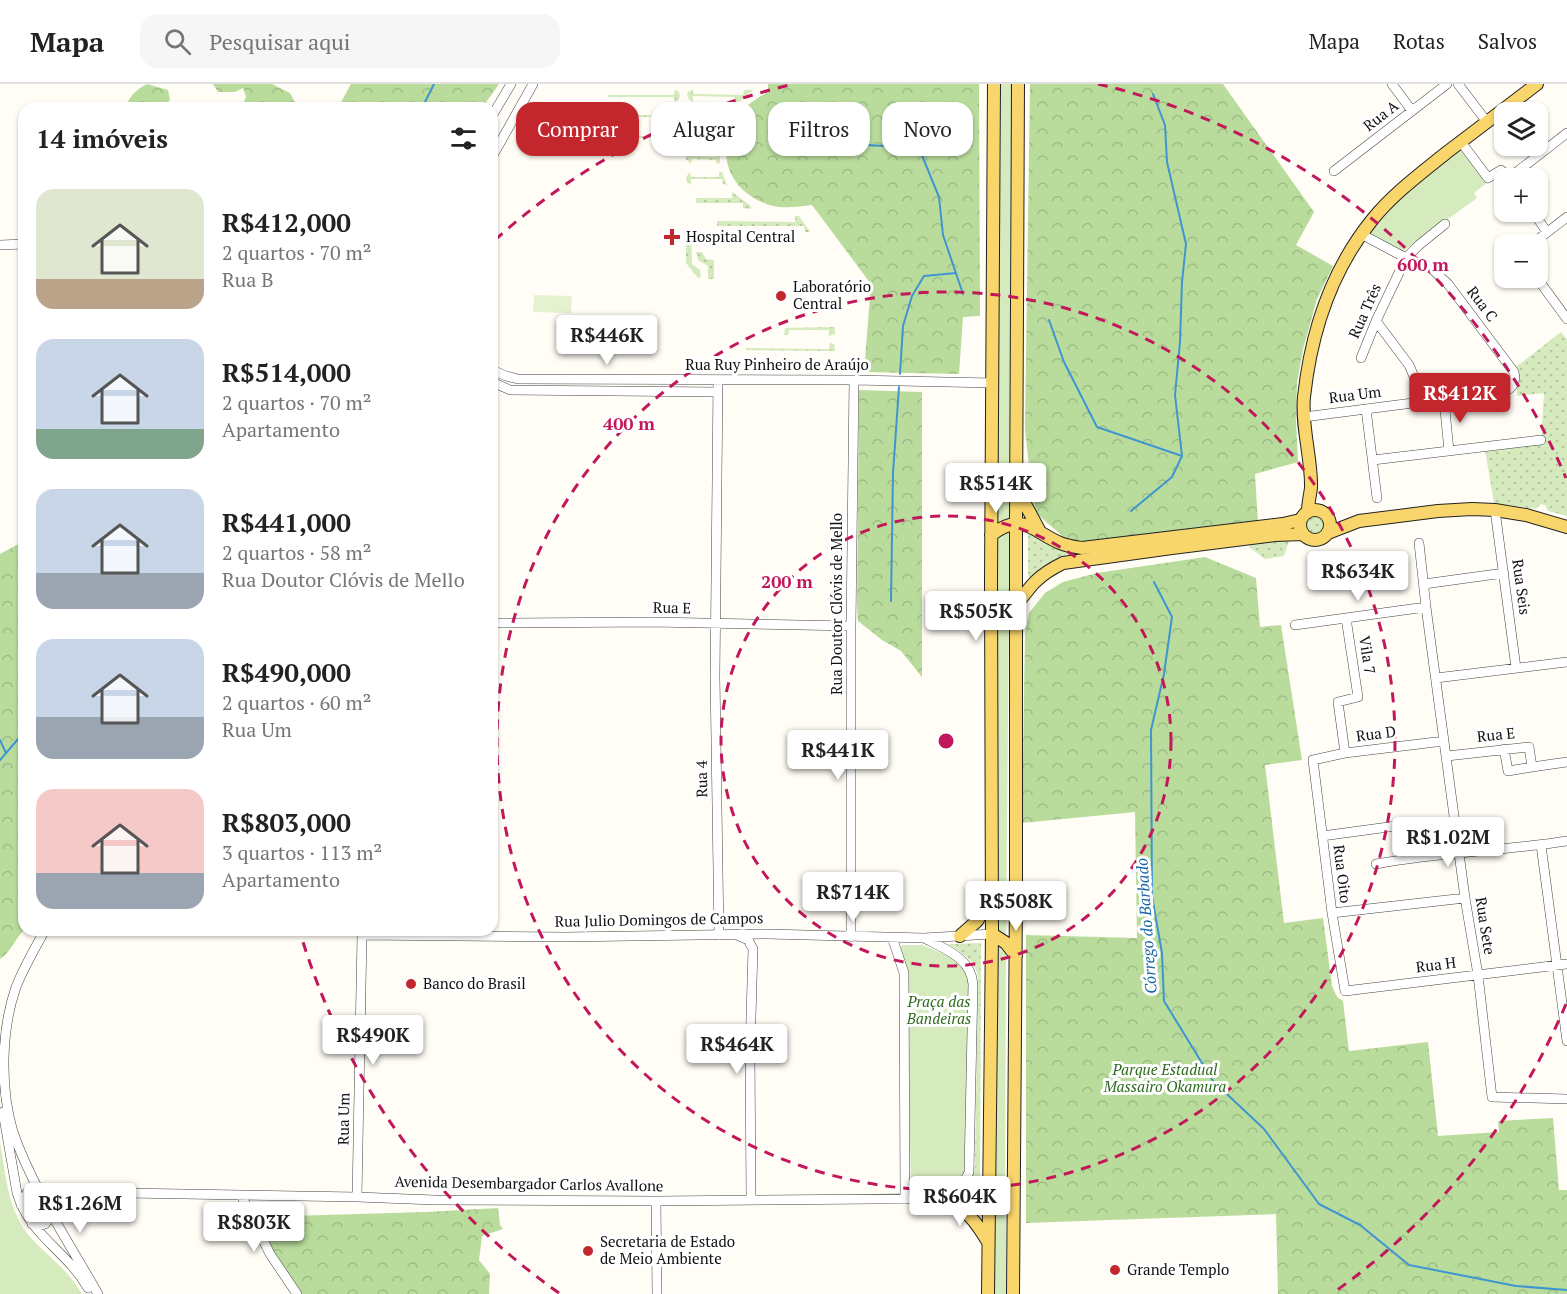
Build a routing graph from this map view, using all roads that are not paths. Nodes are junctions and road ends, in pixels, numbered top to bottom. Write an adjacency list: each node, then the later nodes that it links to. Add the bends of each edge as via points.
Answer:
1 (511, 84): 9 (street)
2 (533, 84): 14 (street)
3 (994, 84): 34 (main road)
4 (1018, 84): 45 (main road)
5 (1392, 84): 10 (street)
6 (1447, 84): 10 (street, Rua A)
7 (1458, 84): 11 (street)
8 (1537, 84): 11 (main road)
9 (498, 106)
10 (1412, 111): 16 (street, Rua A)
11 (1487, 122): 13 (main road)
12 (1567, 133): 15 (street)
13 (1461, 142): 17 (street, via 1488,178); 22 (main road, via 1408,183)
14 (498, 147)
15 (1522, 168)
16 (1334, 171)
17 (1494, 174)
18 (1567, 217): 21 (street)
19 (1540, 222): 21 (street)
20 (1445, 224): 26 (street, Rua Três)
21 (1547, 232): 23 (street)
22 (1361, 234): 26 (street, Rua C); 41 (main road, via 1341,266 1316,329 1304,394)
23 (1544, 234)
24 (18, 244): 25 (street)
25 (0, 245)
26 (1406, 258): 29 (street, Rua Três); 35 (street, Rua C, via 1431,268 1448,284 1514,372)
27 (1544, 288): 28 (street)
28 (1567, 319)
29 (1376, 321): 30 (street, Rua Três); 39 (street, via 1409,365)
30 (1361, 358)
31 (498, 373): 33 (street, Rua Ruy Pinheiro de Araújo, via 518,380)
32 (854, 380): 33 (street, Rua Ruy Pinheiro de Araújo); 34 (street, Rua Ruy Pinheiro de Araújo); 69 (street, Rua Doutor Clóvis de Mello)
33 (718, 381): 37 (street, Rua 4)
34 (993, 383): 57 (main road)
35 (1514, 384): 38 (street, Rua Um, via 1506,391)
36 (498, 385): 37 (street, Rua Ruy Pinheiro de Araújo, via 510,390)
37 (718, 392): 67 (street, Rua 4)
38 (1444, 400): 39 (street, Rua Um); 43 (street)
39 (1425, 402): 40 (street, Rua Um)
40 (1366, 409): 41 (street, Rua Um); 44 (street)
41 (1304, 417): 46 (main road)
42 (1540, 440): 43 (street)
43 (1449, 451): 44 (street)
44 (1373, 460): 47 (street)
45 (1017, 488): 52 (main road); 54 (main road)
46 (1311, 488): 49 (main road); 50 (main road)
47 (1377, 498)
48 (1495, 510): 51 (main road, via 1438,511); 53 (main road); 60 (street, Rua Seis)
49 (1326, 514): 50 (main road, via 1317,509); 51 (main road); 55 (main road, via 1331,524)
50 (1304, 516): 56 (main road, via 1300,530); 58 (main road, via 1283,524)
51 (1359, 521): 55 (main road)
52 (1016, 524): 54 (main road); 57 (main road); 63 (main road)
53 (1567, 527)
54 (1039, 530): 58 (main road, via 1058,542 1082,548)
55 (1328, 533): 56 (main road, via 1318,540)
56 (1303, 534): 58 (main road)
57 (991, 535): 62 (main road)
58 (1171, 543): 63 (main road, via 1064,563 1037,580)
59 (1419, 543): 61 (street, Rua Sete)
60 (1504, 573): 61 (street); 71 (street, Rua Seis)
61 (1424, 584): 64 (street, Rua Sete)
62 (991, 599): 63 (main road, via 1004,606); 86 (main road)
63 (1017, 604): 102 (main road)
64 (1425, 607): 65 (street); 72 (street, Rua Sete)
65 (1347, 618): 68 (street); 75 (street, Vila 7, via 1358,697 1338,702)
66 (498, 623): 67 (street, Rua E)
67 (716, 623): 69 (street, Rua E); 92 (street, Rua 4)
68 (1295, 625)
69 (851, 626): 98 (street, Rua Doutor Clóvis de Mello)
70 (1567, 662): 71 (street)
71 (1516, 668): 72 (street)
72 (1436, 678): 73 (street, Rua Sete)
73 (1444, 741): 75 (street, Rua D); 76 (street, Rua Sete)
74 (1504, 749): 76 (street, Rua E); 79 (street, Rua E, via 1529,747); 79 (street, via 1508,771)
75 (1345, 753): 77 (street, Rua D)
76 (1447, 756): 83 (street, Rua Sete)
77 (1312, 760): 80 (street, Rua Oito)
78 (1567, 762): 79 (street)
79 (1532, 767)
80 (1322, 836): 84 (street, via 1396,826); 88 (street, Rua Oito)
81 (1567, 841): 82 (street)
82 (1541, 845): 83 (street); 103 (street)
83 (1460, 853): 84 (street); 87 (street, Rua Sete)
84 (1406, 858): 85 (street)
85 (1376, 864)
86 (992, 896): 90 (main road); 97 (main road, via 977,921)
87 (1466, 898): 88 (street); 104 (street, Rua Sete)
88 (1332, 913): 105 (street, Rua Oito)
89 (768, 934): 93 (street, Rua Julio Domingos de Campos); 98 (street, Rua Julio Domingos de Campos); 101 (street)
90 (992, 934): 97 (street, Rua Julio Domingos de Campos); 102 (main road); 117 (main road)
91 (498, 935): 92 (street, Rua Julio Domingos de Campos)
92 (719, 935): 93 (street, Rua Julio Domingos de Campos)
93 (737, 935): 101 (street, via 748,940)
94 (35, 936): 106 (street, via 14,978)
95 (42, 936): 110 (street, via 16,988 4,1039 6,1096 12,1129)
96 (362, 936): 116 (street, Rua Um)
97 (960, 936): 100 (street, Rua Julio Domingos de Campos)
98 (851, 937): 99 (street, Rua Julio Domingos de Campos)
99 (892, 937): 100 (street, Rua Julio Domingos de Campos); 118 (street, via 904,973)
100 (924, 938): 119 (street, via 963,962 973,984 969,1172 957,1189)
101 (753, 950): 120 (street)
102 (1016, 956): 111 (main road)
103 (1562, 965): 104 (street, Rua H); 107 (street)
104 (1478, 975): 105 (street, Rua H); 109 (street, Rua Sete, via 1492,1097)
105 (1345, 991)
106 (0, 1028)
107 (1567, 1041)
108 (0, 1095): 122 (street)
109 (1567, 1100)
110 (26, 1165): 112 (street); 113 (street)
111 (1013, 1182): 117 (main road, via 1003,1194); 133 (main road)
112 (38, 1188): 113 (street, Avenida Desembargador Carlos Avallone); 122 (street, via 27,1193); 123 (street)
113 (49, 1188): 114 (street, Avenida Desembargador Carlos Avallone)
114 (69, 1192): 115 (street, Avenida Desembargador Carlos Avallone); 123 (street)
115 (241, 1195): 116 (street, Avenida Desembargador Carlos Avallone); 129 (street, via 270,1254)
116 (357, 1197): 121 (street, Avenida Desembargador Carlos Avallone)
117 (989, 1198): 119 (street, Avenida Desembargador Carlos Avallone); 125 (main road)
118 (905, 1199): 119 (street, Avenida Desembargador Carlos Avallone); 120 (street, Avenida Desembargador Carlos Avallone)
119 (941, 1199): 125 (main road, via 968,1213)
120 (751, 1200): 121 (street, Avenida Desembargador Carlos Avallone)
121 (656, 1201): 130 (street)
122 (21, 1205): 124 (street)
123 (52, 1213): 124 (street, via 45,1224); 128 (street)
124 (32, 1224): 127 (street, via 71,1264)
125 (988, 1242): 126 (main road)
126 (987, 1268): 131 (street); 132 (main road)
127 (91, 1294)
128 (98, 1294)
129 (297, 1294)
130 (657, 1294)
131 (982, 1294)
132 (988, 1294)
133 (1013, 1294)

